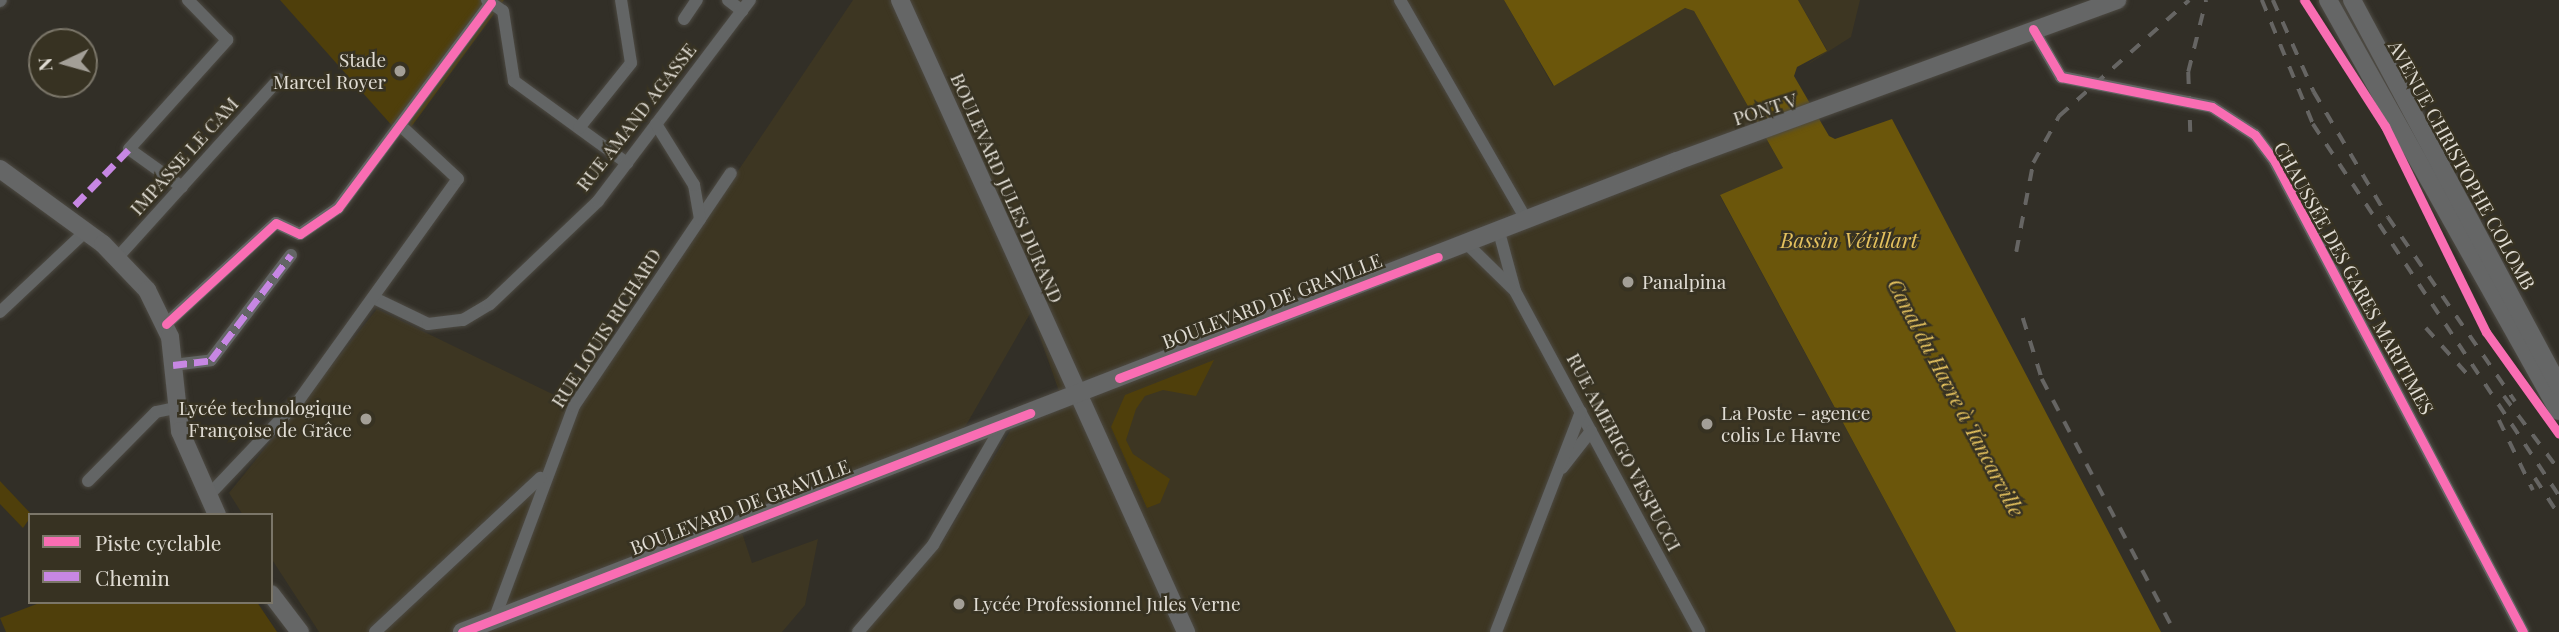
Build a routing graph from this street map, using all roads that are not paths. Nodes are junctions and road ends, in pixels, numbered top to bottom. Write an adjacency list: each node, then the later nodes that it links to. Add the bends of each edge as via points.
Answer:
1 (188, 0): 24 (street, via 227,40 129,149)
2 (621, 0): 19 (street, via 631,63)
3 (697, 0): 13 (street)
4 (728, 0): 12 (street)
5 (900, 0): 38 (street, BOULEVARD JULES DURAND)
6 (1400, 0): 26 (street)
7 (2117, 0): 14 (street)
8 (2328, 0): 40 (street)
9 (2338, 0): 16 (street)
10 (2352, 0): 16 (street, AVENUE CHRISTOPHE COLOMB)
11 (489, 2): 18 (street); 19 (street, via 503,11 514,81)
12 (746, 5): 17 (street, RUE AMAND AGASSE)
13 (684, 19)
14 (2033, 29): 20 (street, PONT V, via 1822,112); 58 (street, CHAUSSÉE DES GARES MARITIMES, via 2061,76 2212,107 2255,135 2275,162)
15 (279, 79): 24 (street, IMPASSE LE CAM)
16 (2400, 91): 37 (street, AVENUE CHRISTOPHE COLOMB)
17 (656, 124): 21 (street, RUE AMAND AGASSE); 25 (street, via 694,185)
18 (402, 127): 33 (street, via 458,180); 35 (street, via 338,208 300,233 276,223)
19 (579, 128): 21 (street)
20 (1722, 145): 26 (street, BOULEVARD DE GRAVILLE)
21 (627, 163): 33 (street, RUE AMAND AGASSE, via 598,201 478,312 428,324)
22 (0, 169): 27 (street)
23 (730, 173): 25 (street, RUE LOUIS RICHARD)
24 (182, 187): 31 (street, IMPASSE LE CAM)
25 (700, 219): 45 (street, RUE LOUIS RICHARD, via 574,406)
26 (1527, 221): 28 (street, BOULEVARD DE GRAVILLE)
27 (86, 231): 31 (street); 34 (street)
28 (1499, 232): 29 (street, BOULEVARD DE GRAVILLE); 32 (street, RUE AMERIGO VESPUCCI)
29 (1468, 245): 32 (street, RUE AMERIGO VESPUCCI); 38 (street, BOULEVARD DE GRAVILLE)
30 (291, 256): 36 (street, via 211,360)
31 (118, 257): 35 (street)
32 (1515, 291): 41 (street, RUE AMERIGO VESPUCCI)
33 (373, 298): 47 (street, via 299,400)
34 (0, 313)
35 (166, 324): 36 (street)
36 (173, 365): 39 (street)
37 (2558, 384)
38 (1078, 394): 42 (street, BOULEVARD DE GRAVILLE); 55 (street, BOULEVARD JULES DURAND)
39 (175, 408): 46 (street, via 156,412); 47 (street)
40 (2559, 411)
41 (1581, 412): 43 (street, RUE AMERIGO VESPUCCI); 44 (street)
42 (1003, 424): 50 (street, BOULEVARD DE GRAVILLE); 54 (street, via 933,545)
43 (1591, 431): 44 (street); 57 (street, RUE AMERIGO VESPUCCI)
44 (1561, 468): 56 (street)
45 (543, 476): 50 (street, RUE LOUIS RICHARD); 52 (street)
46 (88, 481)
47 (208, 496): 48 (street)
48 (216, 513)
49 (273, 597): 51 (street)
50 (494, 620): 53 (street, BOULEVARD DE GRAVILLE)
51 (300, 632)
52 (375, 632)
53 (462, 632)
54 (858, 632)
55 (1186, 632)
56 (1496, 632)
57 (1699, 632)
58 (2523, 632)

